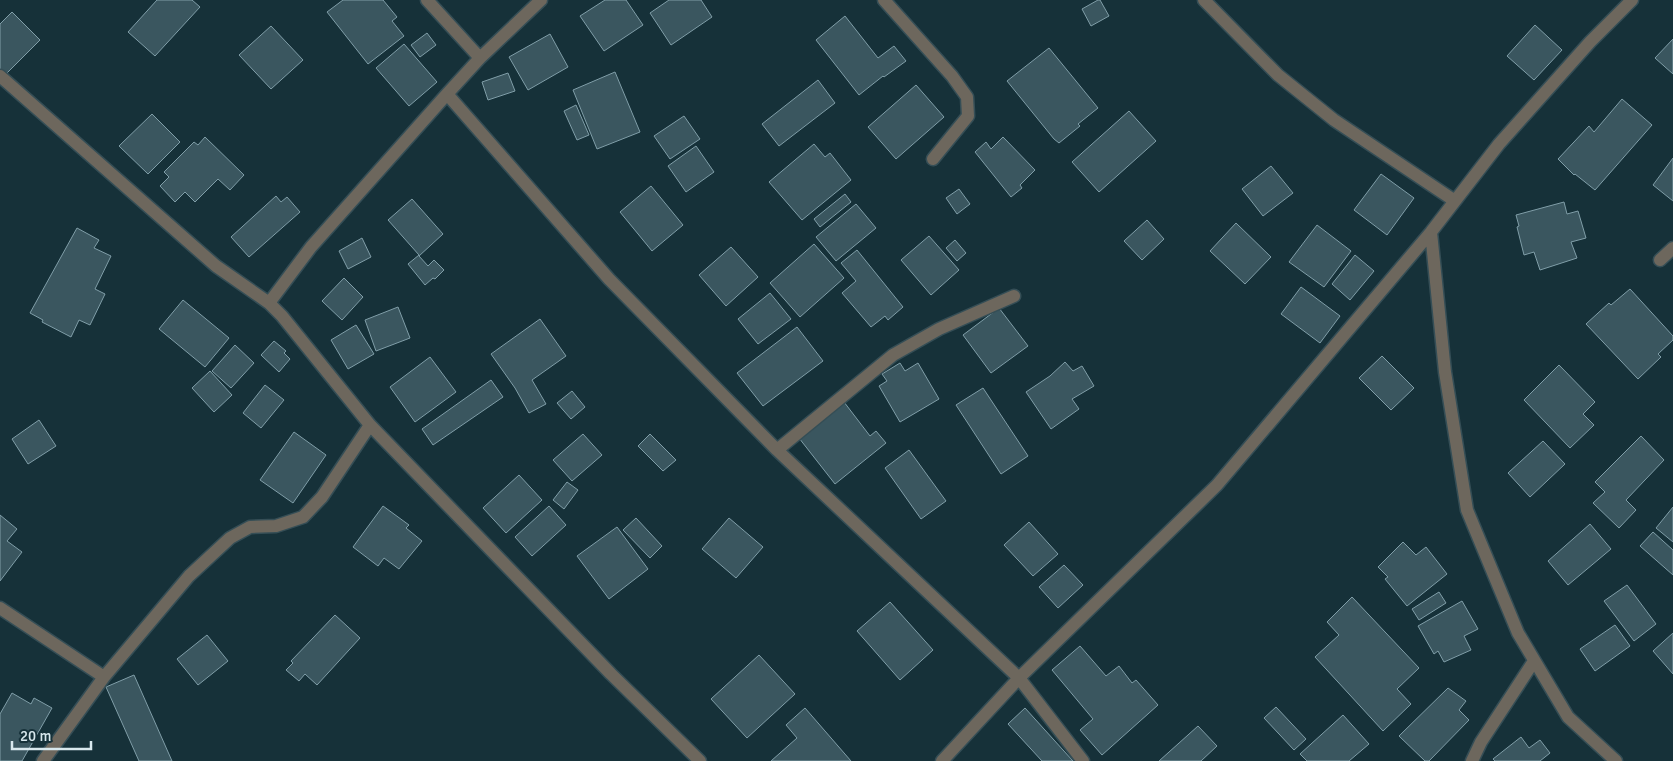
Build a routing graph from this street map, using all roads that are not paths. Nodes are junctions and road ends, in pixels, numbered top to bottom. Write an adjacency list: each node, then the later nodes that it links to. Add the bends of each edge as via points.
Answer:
1 (427, 0): 6 (street)
2 (541, 0): 6 (street)
3 (884, 0): 9 (street, via 952,76 967,98 968,116)
4 (1204, 0): 10 (street, via 1278,75 1334,120)
5 (1632, 0): 10 (street, via 1499,144)
6 (480, 58): 8 (street)
7 (0, 76): 15 (street, via 216,266)
8 (447, 94): 15 (street, via 311,247); 17 (street, via 609,279)
9 (933, 159)
10 (1455, 201): 11 (street)
11 (1431, 232): 19 (street, via 1445,372 1467,510 1518,633); 21 (street, via 1217,485)
12 (1673, 248): 13 (street)
13 (1660, 260)
14 (1014, 296): 17 (street, via 939,329 893,355)
15 (269, 303): 16 (street)
16 (370, 425): 20 (street, via 322,497 303,518 276,526 250,527 230,538 189,576); 23 (street, via 604,667)
17 (777, 450): 21 (street)
18 (0, 608): 20 (street)
19 (1534, 661): 26 (street); 27 (street, via 1568,717)
20 (104, 677): 22 (street)
21 (1019, 678): 24 (street); 25 (street)
22 (42, 761)
23 (700, 761)
24 (942, 761)
25 (1083, 761)
26 (1472, 761)
27 (1616, 761)

